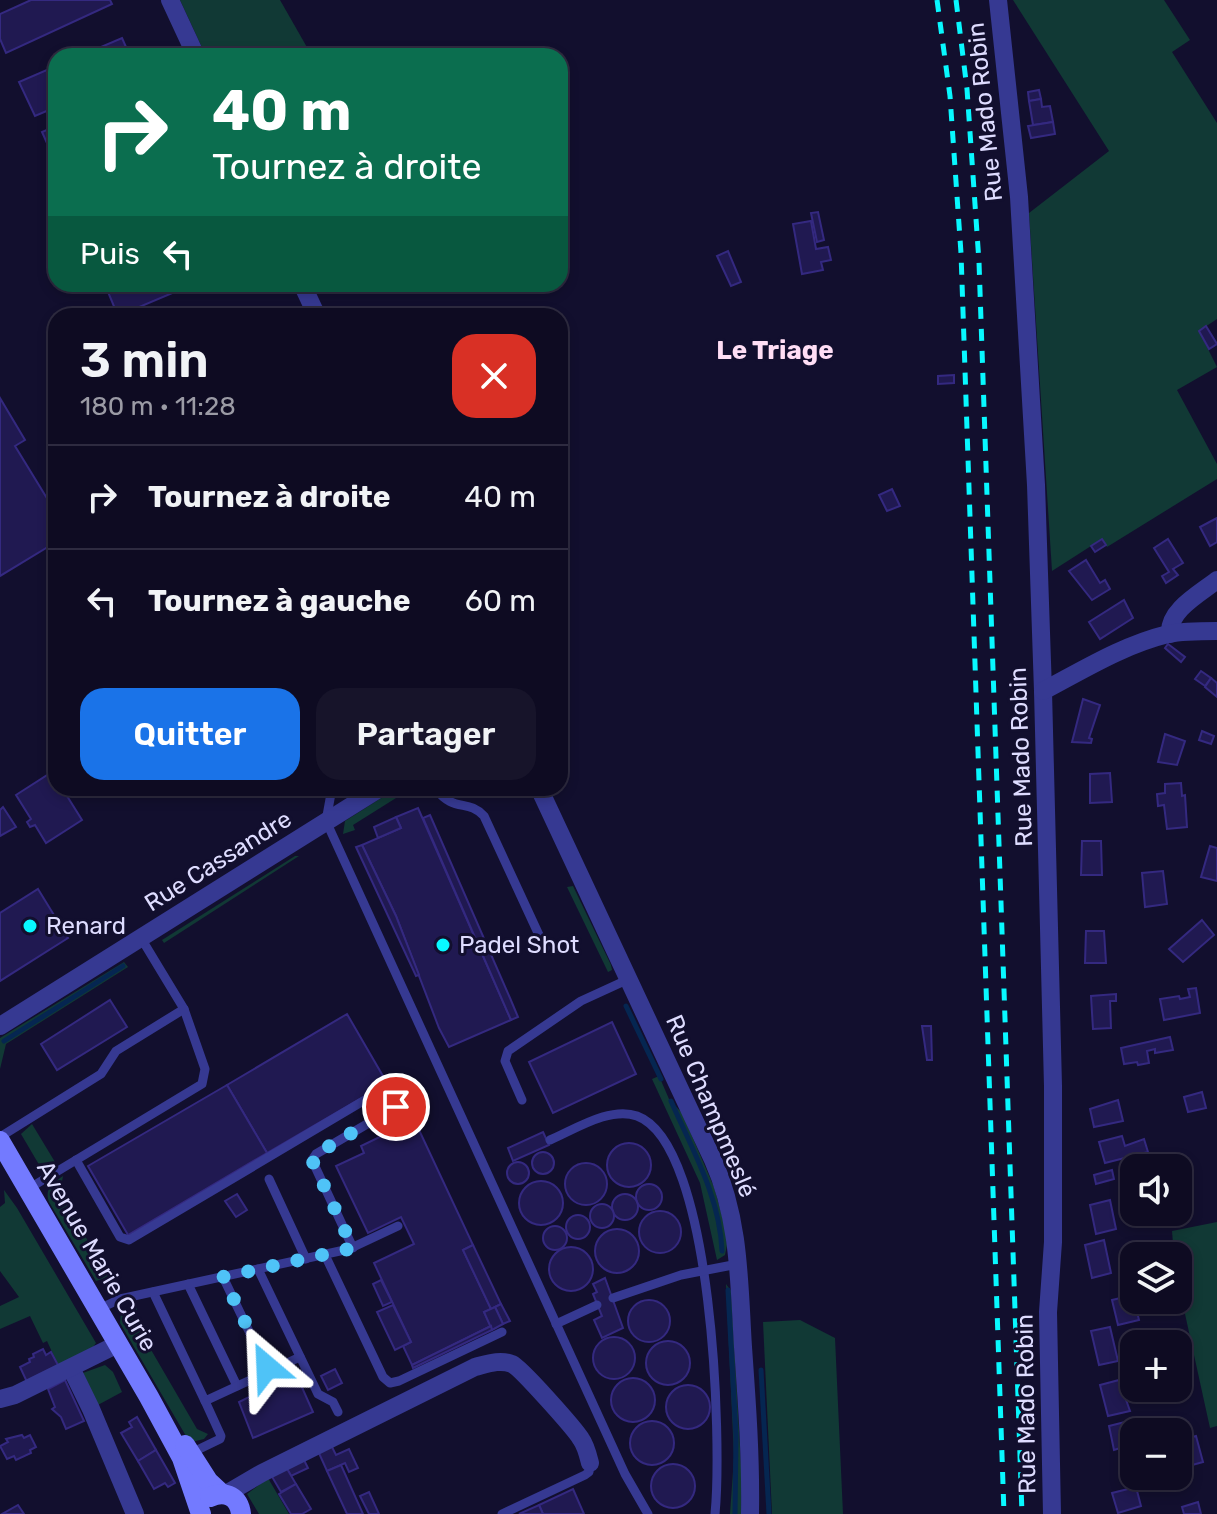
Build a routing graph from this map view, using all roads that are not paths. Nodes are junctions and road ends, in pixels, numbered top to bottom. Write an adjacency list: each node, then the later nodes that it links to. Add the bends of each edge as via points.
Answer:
1 (170, 0): 3 (street)
2 (998, 0): 7 (street, Rue Mado Robin, via 1019,197)
3 (192, 48)
4 (1217, 580): 6 (street, via 1179,611)
5 (1217, 631): 6 (street)
6 (1170, 634): 7 (street, via 1120,651)
7 (1043, 691): 59 (street, Rue Mado Robin, via 1053,1086 1048,1312)
8 (331, 796): 12 (lane)
9 (367, 796): 12 (street, Rue Cassandre)
10 (442, 796): 14 (lane, via 448,803 477,808 484,816)
11 (543, 796): 15 (street, Rue Champmeslé)
12 (326, 821): 13 (street, Rue Cassandre); 39 (lane)
13 (141, 938): 16 (lane); 17 (street, Rue Cassandre)
14 (545, 948)
15 (629, 979): 19 (lane, via 581,1001 508,1051 505,1061); 30 (street, Rue Champmeslé, via 724,1185)
16 (184, 1009): 21 (lane, via 116,1051 101,1074); 23 (lane, via 205,1069 202,1084)
17 (0, 1026)
18 (392, 1084): 23 (lane, via 129,1240 120,1237)
19 (522, 1100)
20 (396, 1107): 27 (lane, via 312,1160)
21 (0, 1139): 25 (main road, Avenue Marie Curie)
22 (550, 1140): 32 (lane, via 617,1114 646,1121 665,1143 680,1175)
23 (76, 1160): 25 (lane)
24 (269, 1179): 29 (lane)
25 (28, 1189): 38 (main road, Avenue Marie Curie)
26 (398, 1226): 27 (lane)
27 (353, 1248): 28 (lane)
28 (325, 1255): 29 (lane); 40 (lane, via 390,1383)
29 (306, 1259): 31 (lane)
30 (738, 1264): 32 (lane); 58 (street, Rue Champmeslé)
31 (258, 1269): 33 (lane); 42 (lane)
32 (703, 1270): 36 (lane); 57 (lane, via 718,1421)
33 (223, 1277): 34 (lane); 44 (lane)
34 (188, 1284): 35 (lane); 45 (lane)
35 (153, 1292): 38 (lane); 48 (lane)
36 (613, 1298)
37 (597, 1305): 39 (lane)
38 (99, 1309): 41 (main road, Avenue Marie Curie)
39 (556, 1324): 56 (lane)
40 (502, 1332)
41 (118, 1344): 43 (street); 46 (main road, Avenue Marie Curie)
42 (300, 1357): 44 (lane); 49 (lane, via 320,1398 333,1402)
43 (71, 1368): 47 (street); 53 (street)
44 (268, 1371): 45 (lane)
45 (237, 1386): 48 (lane)
46 (149, 1397): 50 (main road, Avenue Marie Curie); 54 (main road, Avenue Marie Curie, via 182,1458)
47 (0, 1399)
48 (205, 1401): 50 (lane, via 221,1436)
49 (338, 1412)
50 (191, 1453): 52 (main road, Avenue Marie Curie, via 208,1481)
51 (590, 1463): 52 (street, via 576,1431 517,1366 505,1362 475,1367); 55 (lane, via 585,1475)
52 (234, 1497): 54 (main road, via 209,1498)
53 (135, 1514)
54 (201, 1514)
55 (502, 1514)
56 (648, 1514)
57 (715, 1514)
58 (750, 1514)
59 (1052, 1514)

